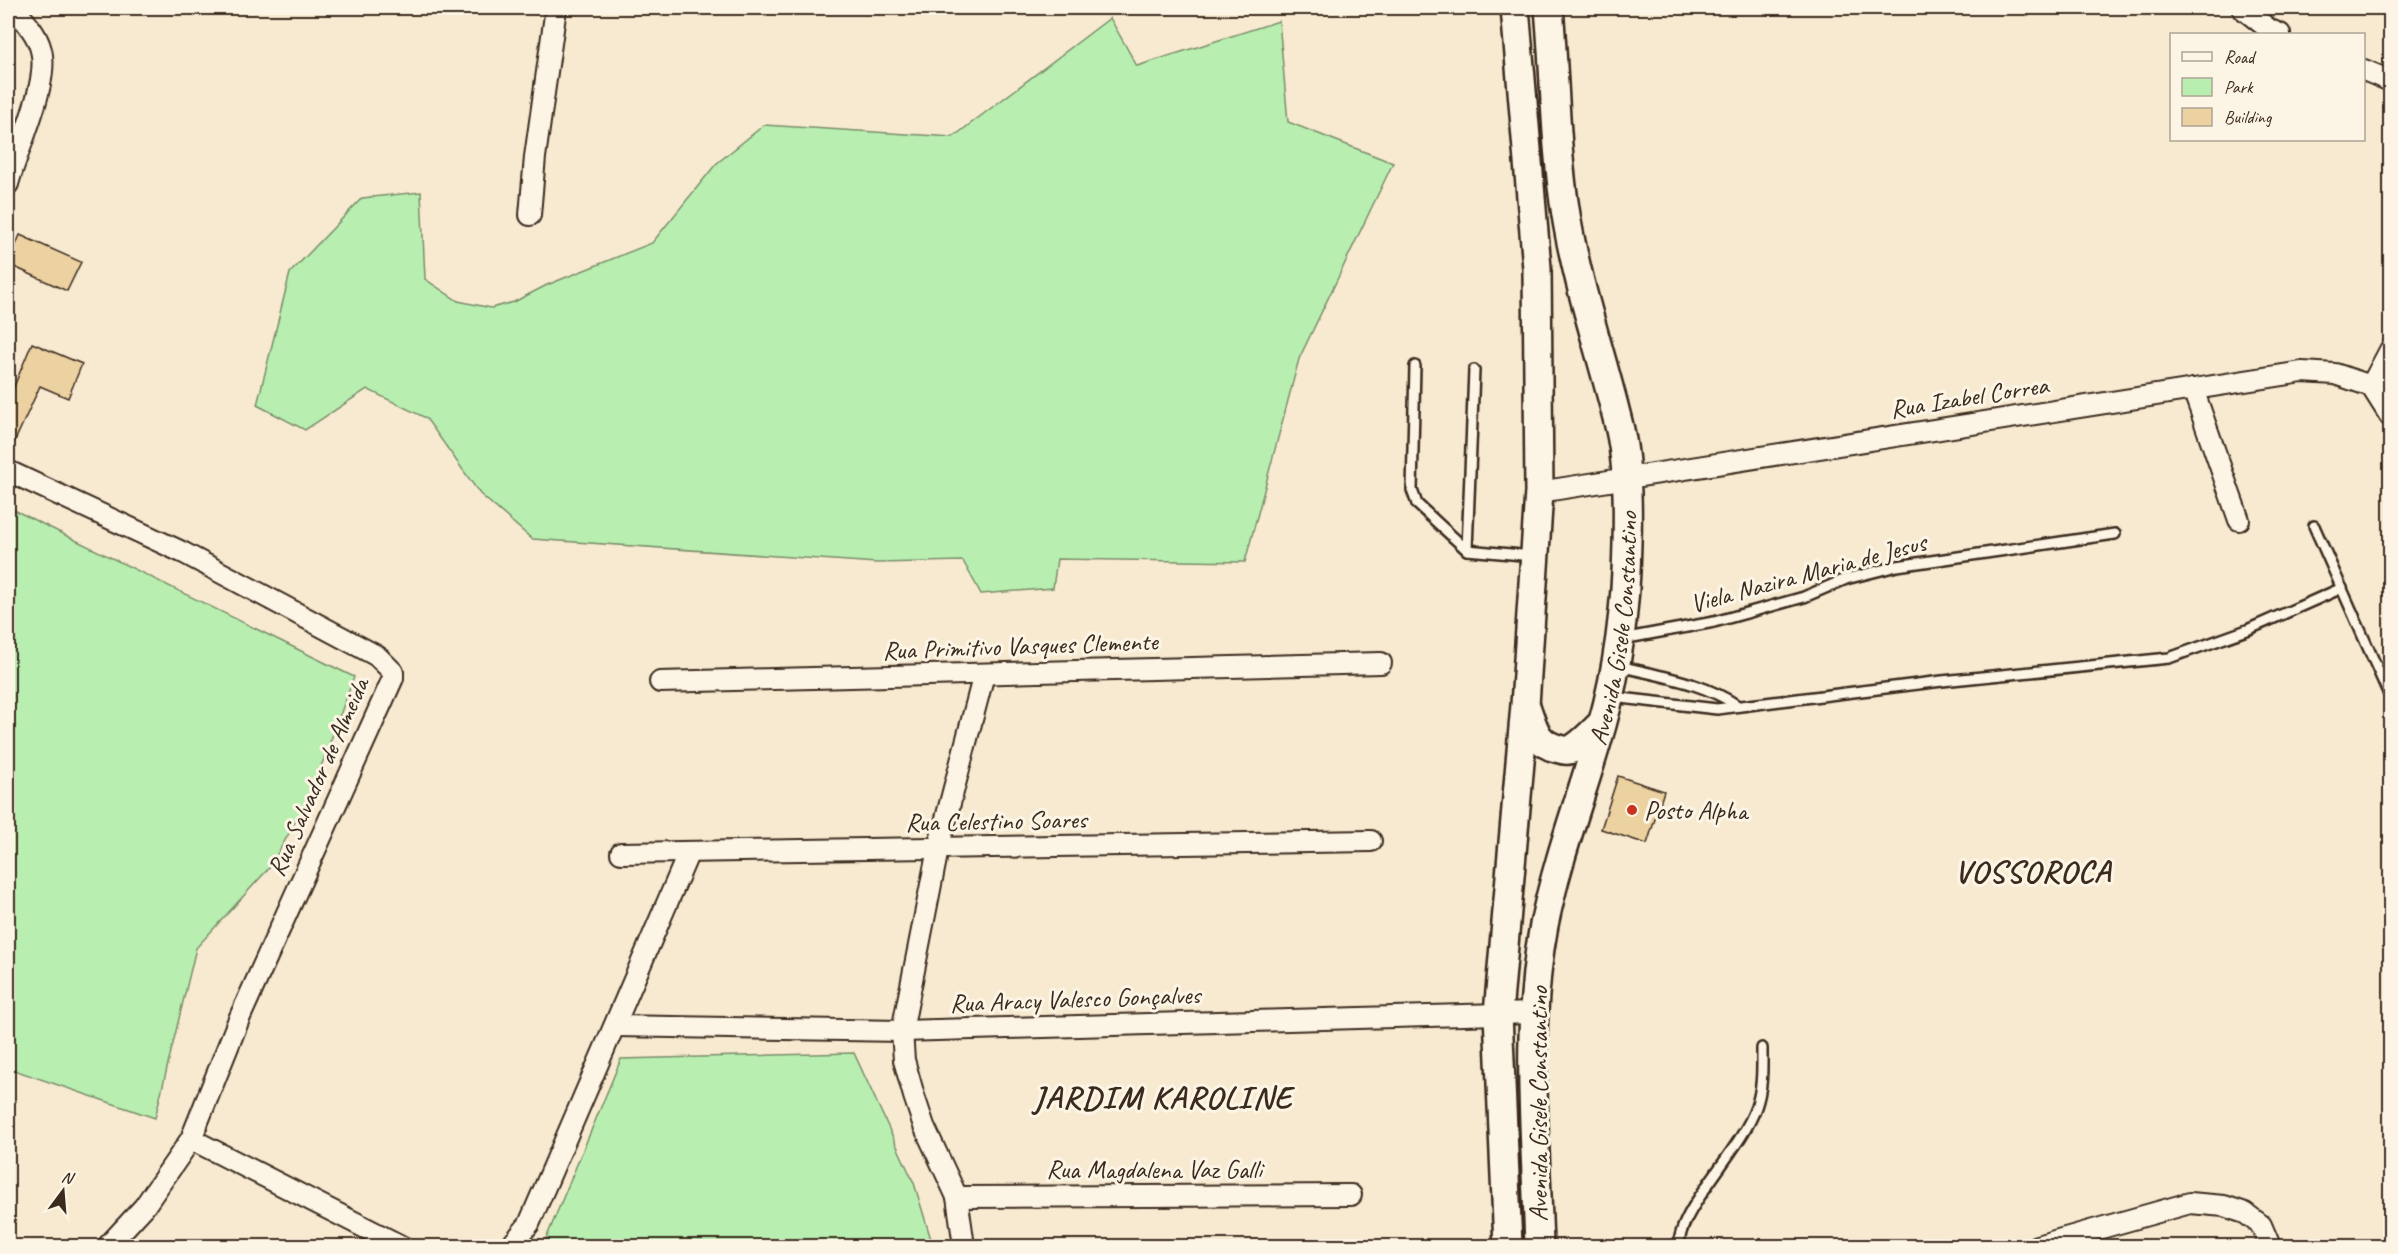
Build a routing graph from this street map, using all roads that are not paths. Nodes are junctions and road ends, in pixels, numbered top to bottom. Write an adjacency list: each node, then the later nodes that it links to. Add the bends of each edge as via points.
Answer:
1 (13, 8): 9 (street, via 34,32 43,60 42,84)
2 (556, 8): 10 (street)
3 (1515, 8): 19 (main road, Avenida Gisele Constantino, via 1536,268)
4 (1549, 8): 18 (main road, Avenida Gisele Constantino, via 1566,213 1583,299 1620,433)
5 (2242, 8): 6 (street)
6 (2278, 33)
7 (2365, 69): 8 (street)
8 (2391, 81)
9 (8, 184)
10 (530, 215)
11 (2391, 350): 14 (street)
12 (1415, 366): 23 (lane, via 1412,490 1417,504)
13 (1474, 370): 23 (lane)
14 (2371, 386): 15 (street, Rua Izabel Correa, via 2335,374 2302,372); 16 (street)
15 (2193, 389): 18 (street, Rua Izabel Correa); 20 (street)
16 (2391, 416)
17 (8, 471): 44 (street, Rua Salvador de Almeida, via 184,553 377,656 393,672 239,1019)
18 (1625, 479): 19 (street, Rua Izabel Correa); 26 (main road, Avenida Gisele Constantino, via 1627,544)
19 (1539, 492): 24 (main road, Avenida Gisele Constantino)
20 (2239, 520)
21 (2314, 526): 25 (lane)
22 (2115, 534): 26 (lane, Viela Nazira Maria de Jesus, via 1897,566)
23 (1467, 550): 24 (lane)
24 (1535, 556): 32 (main road, Avenida Gisele Constantino)
25 (2342, 588): 31 (lane); 33 (lane, via 2247,630 2169,658)
26 (1617, 652): 30 (main road, Avenida Gisele Constantino); 33 (lane, via 1720,694)
27 (1381, 663): 28 (street, Rua Primitivo Vasques Clemente)
28 (984, 674): 29 (street, Rua Primitivo Vasques Clemente); 36 (street)
29 (660, 681)
30 (1609, 696): 33 (lane, via 1717,709); 34 (main road, Avenida Gisele Constantino)
31 (2391, 697)
32 (1525, 705): 34 (main road, via 1537,736 1548,746 1565,751); 40 (main road, Avenida Gisele Constantino)
33 (1737, 706)
34 (1603, 723): 39 (main road, Avenida Gisele Constantino, via 1565,840 1544,926)
35 (1371, 841): 36 (street, Rua Celestino Soares)
36 (939, 849): 37 (street, Rua Celestino Soares); 42 (street)
37 (689, 852): 38 (street, Rua Celestino Soares); 41 (street)
38 (621, 853)
39 (1535, 1013): 40 (street, Rua Aracy Valesco Gonçalves); 54 (main road, Avenida Gisele Constantino)
40 (1498, 1014): 42 (street, Rua Aracy Valesco Gonçalves); 53 (main road, Avenida Gisele Constantino)
41 (616, 1026): 42 (street, Rua Aracy Valesco Gonçalves); 51 (street, via 529,1224)
42 (902, 1031): 46 (street, via 904,1060 914,1096)
43 (1762, 1048): 48 (lane, via 1762,1083 1756,1108 1735,1149 1686,1217)
44 (191, 1139): 49 (street, Rua Salvador de Almeida, via 144,1207); 50 (street)
45 (1352, 1195): 46 (street, Rua Magdalena Vaz Galli)
46 (957, 1197): 52 (street)
47 (2083, 1240): 55 (street); 56 (street, via 2190,1203 2224,1206 2245,1213 2261,1225)
48 (1679, 1241)
49 (108, 1246)
50 (401, 1246)
51 (511, 1246)
52 (963, 1246)
53 (1508, 1246)
54 (1539, 1246)
55 (2037, 1246)
56 (2270, 1246)

